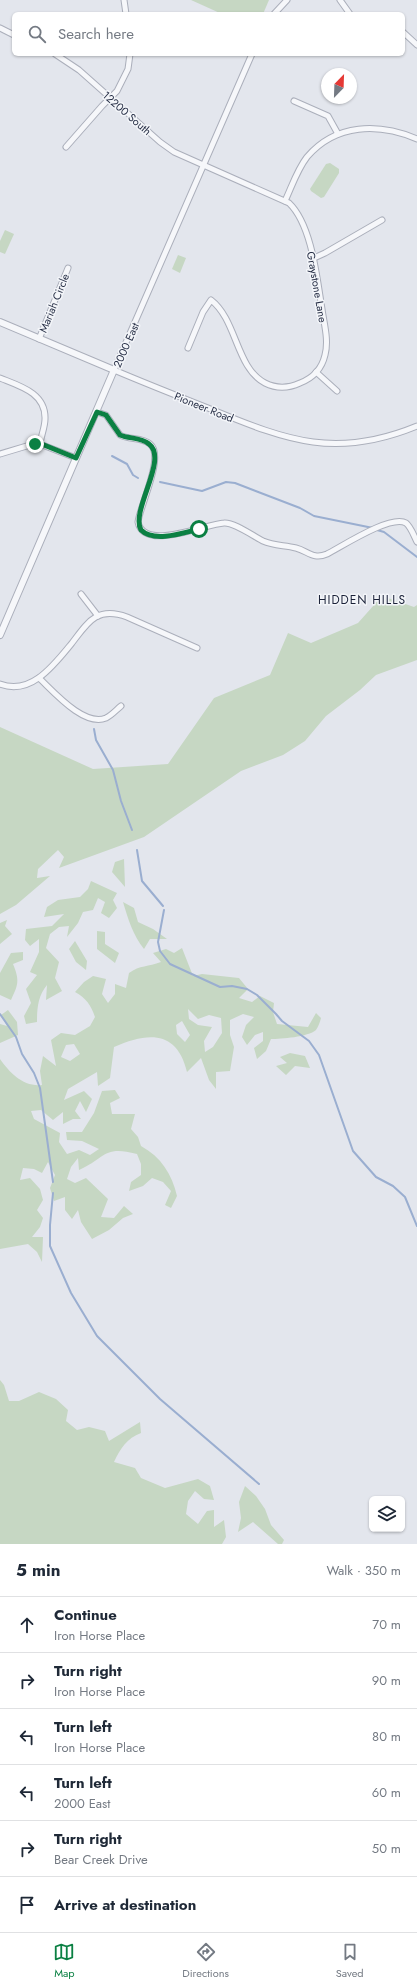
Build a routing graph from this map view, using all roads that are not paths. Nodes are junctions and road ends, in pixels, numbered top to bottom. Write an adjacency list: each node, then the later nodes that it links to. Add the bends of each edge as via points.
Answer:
1 (124, 0): 4 (street)
2 (287, 0): 5 (street)
3 (340, 0): 6 (street)
4 (126, 12)
5 (276, 12)
6 (349, 12)
7 (0, 28): 8 (street)
8 (12, 34)
9 (405, 34): 10 (street)
10 (417, 45)
11 (58, 56): 14 (street, 12200 South, via 75,67)
12 (130, 56): 14 (street, via 128,69)
13 (251, 56): 19 (street, 2000 East)
14 (111, 99): 18 (street); 19 (street, 12200 South, via 167,147)
15 (294, 101): 16 (street, via 328,116)
16 (338, 134): 17 (street, via 355,129 376,128 397,132); 20 (street, via 308,157)
17 (417, 140)
18 (66, 147)
19 (203, 166): 20 (street, Graystone Lane); 27 (street, 2000 East)
20 (285, 201): 22 (street, Graystone Lane, via 299,216)
21 (382, 220): 22 (street)
22 (314, 258): 28 (street, Graystone Lane, via 326,342 323,361)
23 (68, 268): 25 (street, Mariah Circle)
24 (0, 322): 25 (street, Pioneer Road)
25 (39, 339): 27 (street, Pioneer Road)
26 (188, 348): 28 (street, via 211,300 222,311 248,365 260,380 273,386 289,387 304,382)
27 (114, 370): 31 (street, 2000 East); 32 (street, Pioneer Road, via 268,432 303,442 358,442 381,438)
28 (316, 372): 30 (street)
29 (0, 378): 33 (street, via 31,391 42,403 45,421)
30 (338, 391)
31 (97, 412): 35 (street, 2000 East); 36 (street, via 106,415 120,435 152,445 152,472 138,522 141,530 148,534 160,536 227,523 270,544 298,549 315,557 327,554 382,525 403,522 409,526)
32 (417, 426)
33 (40, 444): 34 (street); 35 (street)
34 (0, 454)
35 (76, 458): 39 (street, 2000 East)
36 (417, 542)
37 (81, 594): 38 (street)
38 (98, 616): 40 (street, via 107,613 122,615); 41 (street, via 86,624)
39 (0, 635)
40 (197, 648)
41 (39, 678): 42 (street, via 21,687); 43 (street, via 76,711 91,719 105,718)
42 (0, 684)
43 (121, 706)

